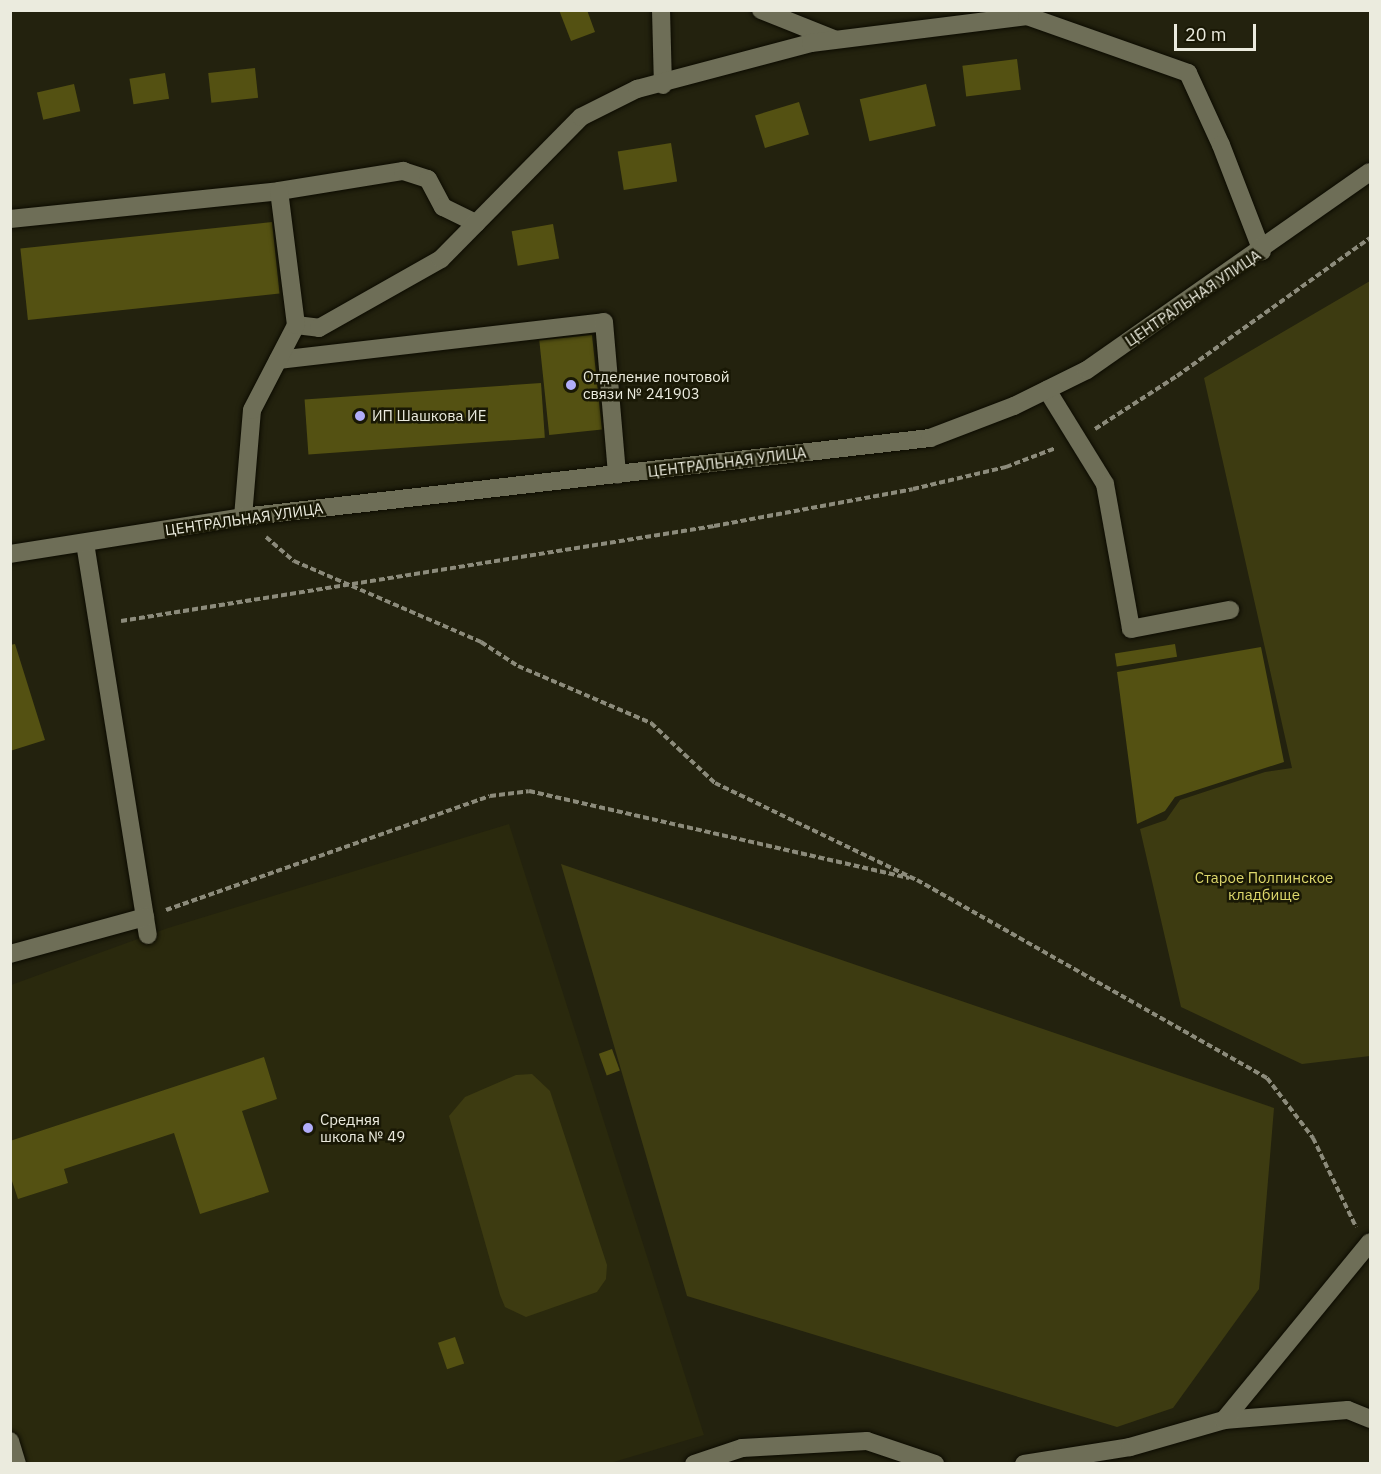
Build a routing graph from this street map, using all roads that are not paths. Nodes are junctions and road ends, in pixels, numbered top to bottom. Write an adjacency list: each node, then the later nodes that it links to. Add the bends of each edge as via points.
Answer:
1 (661, 10): 4 (street)
2 (761, 10): 3 (street)
3 (836, 40): 4 (street, via 811,43); 9 (street, via 1027,16 1188,73)
4 (663, 85): 8 (street, via 637,89 580,117)
5 (1371, 172): 9 (street, ЦЕНТРАЛЬНАЯ УЛИЦА)
6 (279, 191): 7 (street); 8 (street, via 403,171 428,179 443,207); 10 (street)
7 (10, 219)
8 (476, 223): 10 (street, via 430,265 320,328)
9 (1262, 251): 12 (street, ЦЕНТРАЛЬНАЯ УЛИЦА, via 1087,370)
10 (296, 326): 11 (street)
11 (278, 360): 13 (street, via 604,322); 14 (street, via 252,410)
12 (1047, 390): 13 (street, ЦЕНТРАЛЬНАЯ УЛИЦА, via 930,438); 17 (street, via 1105,484 1131,629)
13 (617, 474): 14 (street, ЦЕНТРАЛЬНАЯ УЛИЦА)
14 (243, 517): 15 (street, ЦЕНТРАЛЬНАЯ УЛИЦА)
15 (85, 543): 16 (street, ЦЕНТРАЛЬНАЯ УЛИЦА); 18 (street, via 147,926)
16 (10, 554)
17 (1230, 610)
18 (10, 954)
19 (1368, 1245): 21 (street)
20 (1371, 1419): 21 (street, via 1348,1410)
21 (1224, 1420): 26 (street, via 1130,1447)
22 (10, 1441): 23 (street)
23 (17, 1464)
24 (694, 1464): 25 (street, via 742,1448 867,1441)
25 (935, 1464)
26 (1024, 1464)

